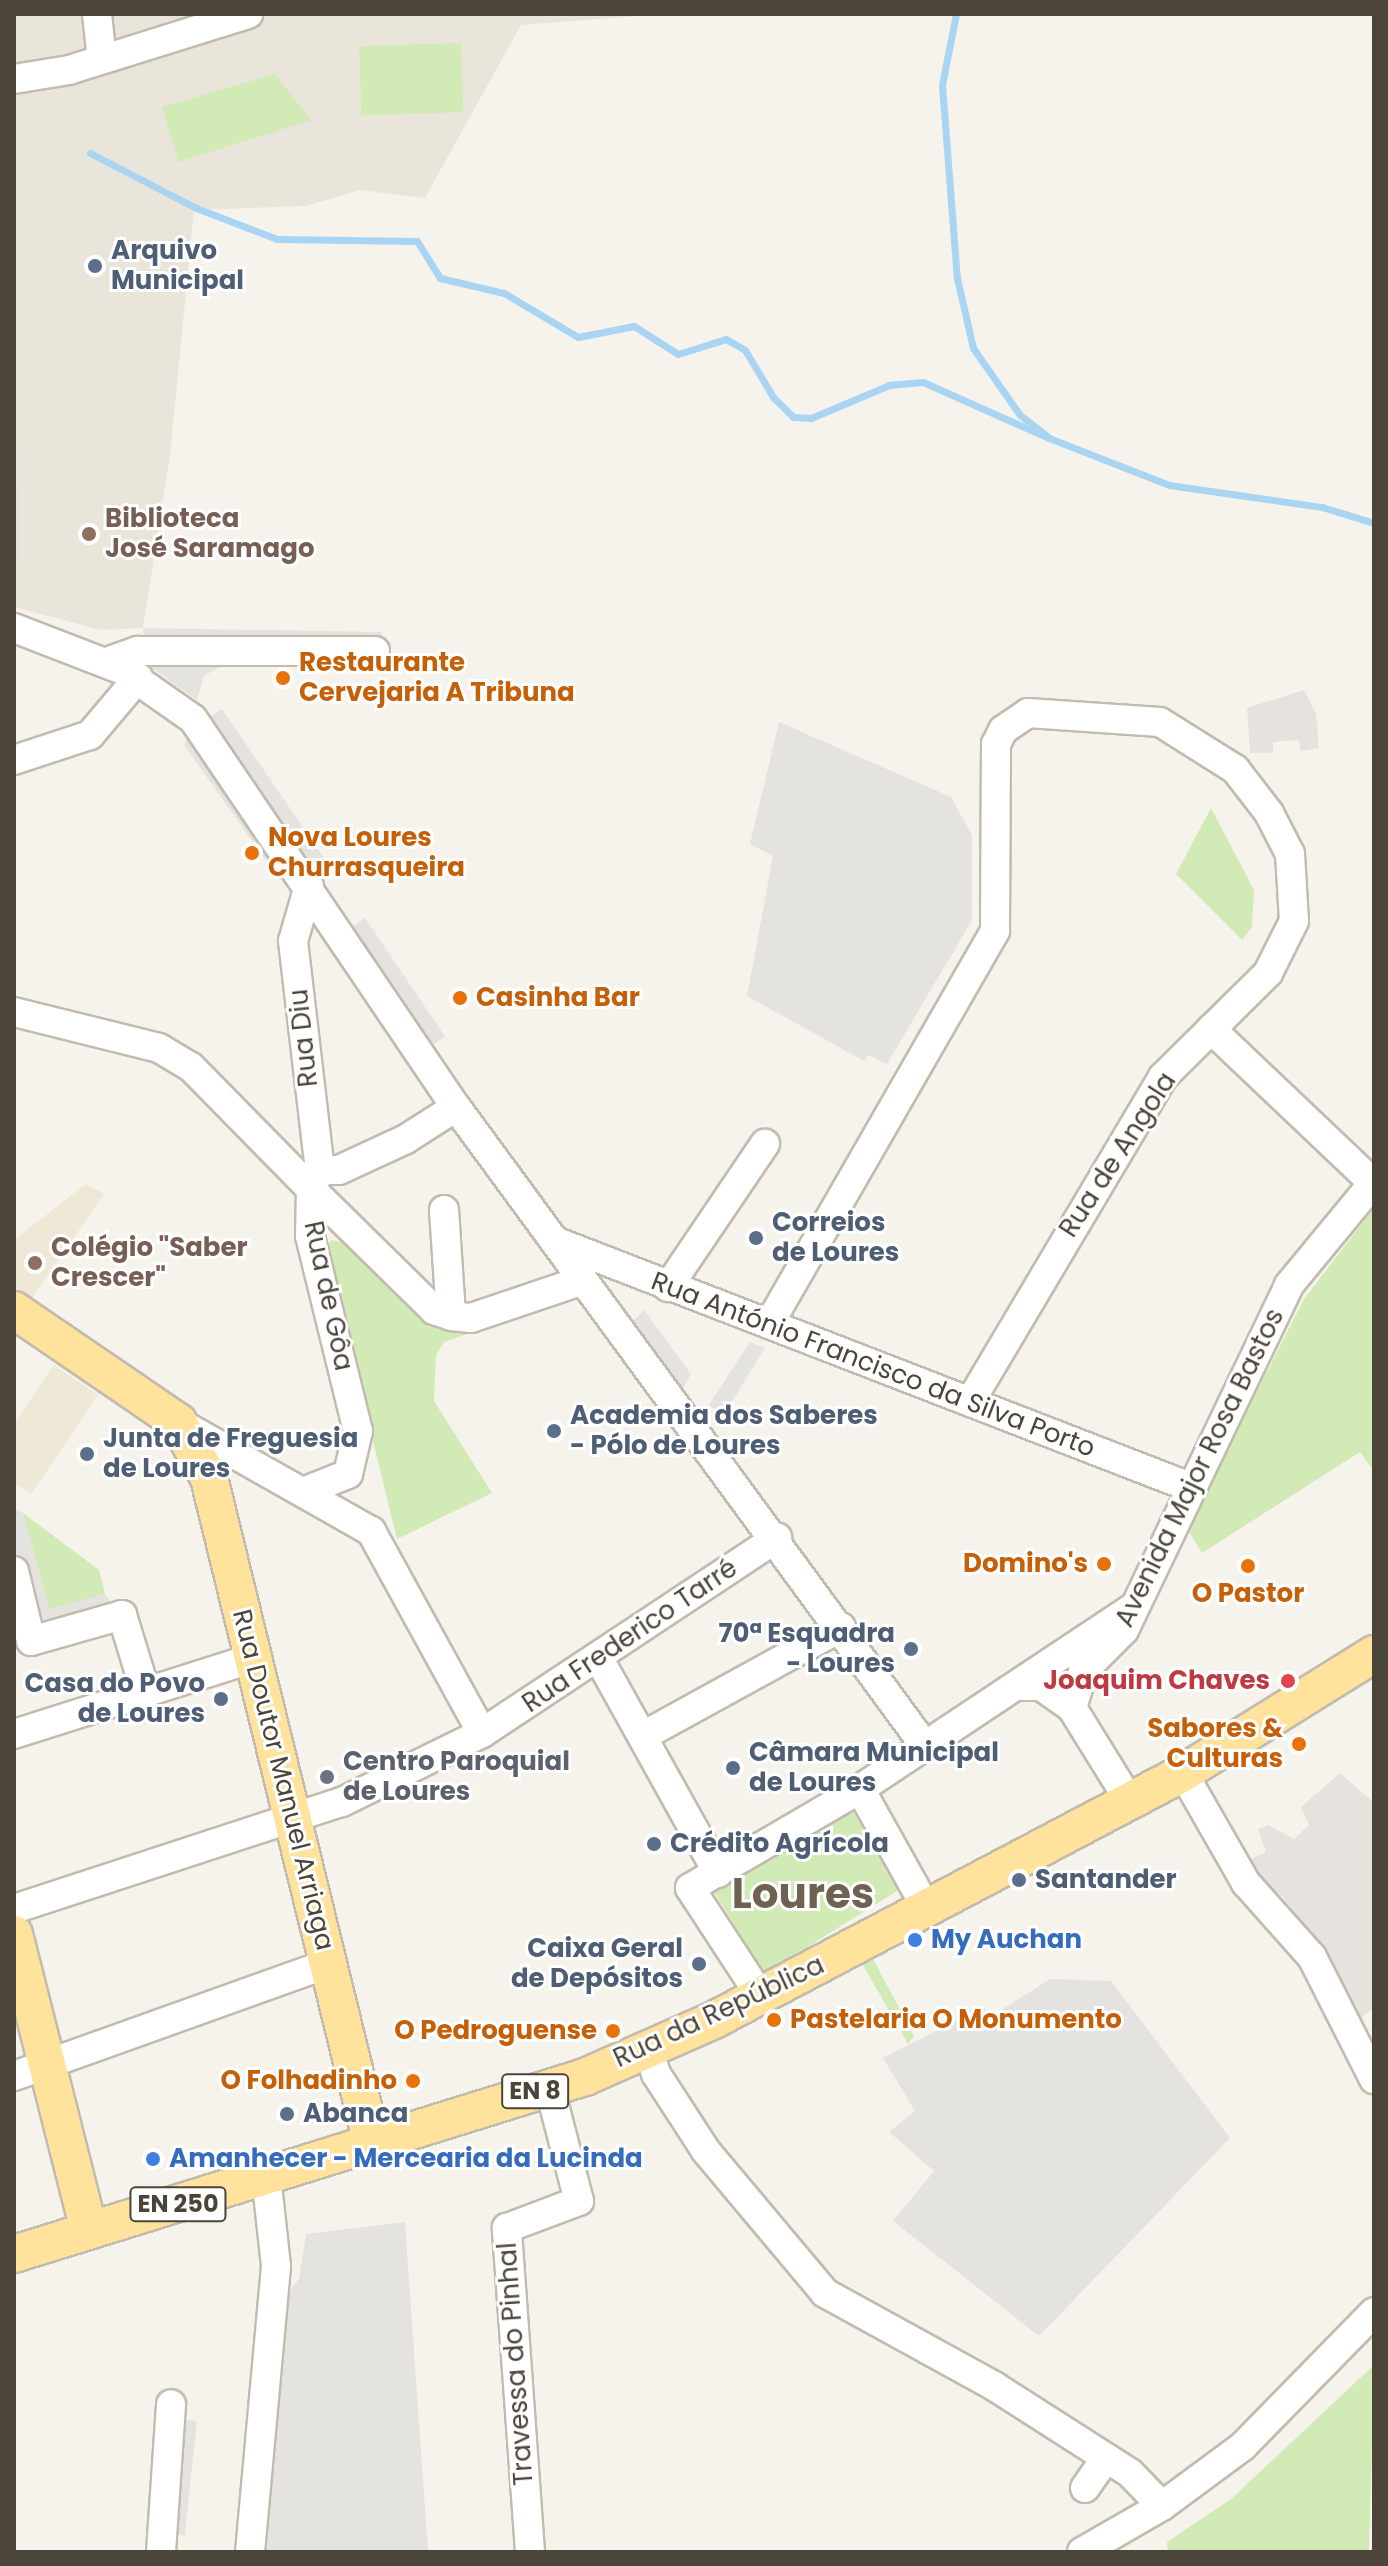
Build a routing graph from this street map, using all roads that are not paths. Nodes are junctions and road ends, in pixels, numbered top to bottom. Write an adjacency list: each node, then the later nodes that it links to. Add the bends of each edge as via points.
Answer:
1 (97, 14): 3 (street)
2 (248, 14): 3 (street)
3 (102, 59): 4 (street)
4 (14, 79)
5 (14, 628): 7 (street)
6 (375, 651): 7 (street, via 138,651)
7 (107, 662): 8 (street)
8 (138, 678): 9 (street, via 90,735); 10 (street, via 193,719)
9 (14, 760)
10 (309, 886): 13 (street); 15 (street, Rua Diu, via 293,941)
11 (14, 1012): 15 (street, Rua de Gôa, via 159,1048 191,1067)
12 (1211, 1029): 16 (street); 23 (street, Rua de Angola, via 1268,973 1294,921 1290,854 1269,813 1224,761 1145,717 1028,713 1003,730 996,744 995,931); 24 (street, Rua de Angola, via 1163,1077)
13 (456, 1107): 15 (street, via 406,1139); 18 (street)
14 (765, 1144): 20 (street)
15 (316, 1180): 22 (street, via 434,1310); 27 (street, Rua de Gôa, via 310,1236 358,1431 348,1474)
16 (1374, 1183): 26 (street, Avenida Major Rosa Bastos, via 1289,1285)
17 (444, 1210): 22 (street)
18 (556, 1242): 19 (street); 20 (street, Rua António Francisco da Silva Porto)
19 (583, 1280): 22 (street, via 471,1318); 28 (street)
20 (668, 1287): 23 (street, Rua António Francisco da Silva Porto)
21 (14, 1310): 25 (main road)
22 (451, 1316)
23 (769, 1324): 24 (street, Rua António Francisco da Silva Porto)
24 (971, 1401): 26 (street, Rua António Francisco da Silva Porto)
25 (178, 1422): 27 (street); 33 (main road, Rua Doutor Manuel Arriaga, via 209,1478)
26 (1190, 1487): 30 (street, Avenida Major Rosa Bastos)
27 (308, 1490): 38 (street, via 380,1543)
28 (777, 1538): 31 (street); 34 (street, Rua Frederico Tarré)
29 (14, 1571): 36 (street, via 31,1641 122,1615)
30 (1131, 1609): 35 (street); 37 (street, Avenida Major Rosa Bastos, via 1124,1630 1083,1671)
31 (841, 1627): 40 (street); 41 (street)
32 (1374, 1654): 42 (main road, Rua da República / EN 8)
33 (253, 1658): 36 (street); 45 (main road, Rua Doutor Manuel Arriaga)
34 (599, 1659): 38 (street, Rua Frederico Tarré); 40 (street)
35 (1019, 1686): 37 (street, via 1041,1686); 41 (street)
36 (146, 1693): 39 (street)
37 (1072, 1708): 44 (street)
38 (482, 1733): 45 (street, Rua Frederico Tarré, via 334,1806)
39 (14, 1734)
40 (643, 1736): 46 (street)
41 (925, 1746): 43 (street)
42 (1183, 1773): 44 (main road, Rua da República / EN 8); 55 (street, via 1246,1883 1332,1989)
43 (860, 1789): 46 (street); 48 (street)
44 (1129, 1800): 48 (main road, Rua da República / EN 8)
45 (290, 1818): 47 (street, Rua Frederico Tarré); 50 (main road, Rua Doutor Manuel Arriaga)
46 (718, 1873): 51 (street, via 690,1888)
47 (14, 1909)
48 (927, 1909): 51 (main road, Rua da República / EN 8)
49 (14, 1934): 53 (main road)
50 (327, 1964): 53 (street); 57 (main road, Rua Doutor Manuel Arriaga)
51 (760, 1995): 52 (main road, Rua da República / EN 8)
52 (647, 2046): 56 (main road, Rua da República / EN 8); 63 (street, via 656,2074 706,2151 825,2293)
53 (48, 2064): 54 (street); 59 (main road)
54 (14, 2076)
55 (1374, 2079)
56 (549, 2086): 57 (main road, Rua da República / EN 8); 68 (street, Travessa do Pinhal, via 579,2201 507,2228)
57 (372, 2143): 58 (main road, Rua da República / EN 250)
58 (266, 2176): 59 (main road, Rua da República / EN 250); 67 (street, via 276,2266)
59 (89, 2231): 60 (main road, Rua da República / EN 250)
60 (14, 2254)
61 (1374, 2312): 65 (street, via 1289,2405)
62 (171, 2404): 66 (street)
63 (1106, 2458): 64 (street); 65 (street, via 1130,2473)
64 (1085, 2488)
65 (1162, 2506): 69 (street)
66 (161, 2552)
67 (250, 2552)
68 (530, 2552)
69 (1082, 2552)

